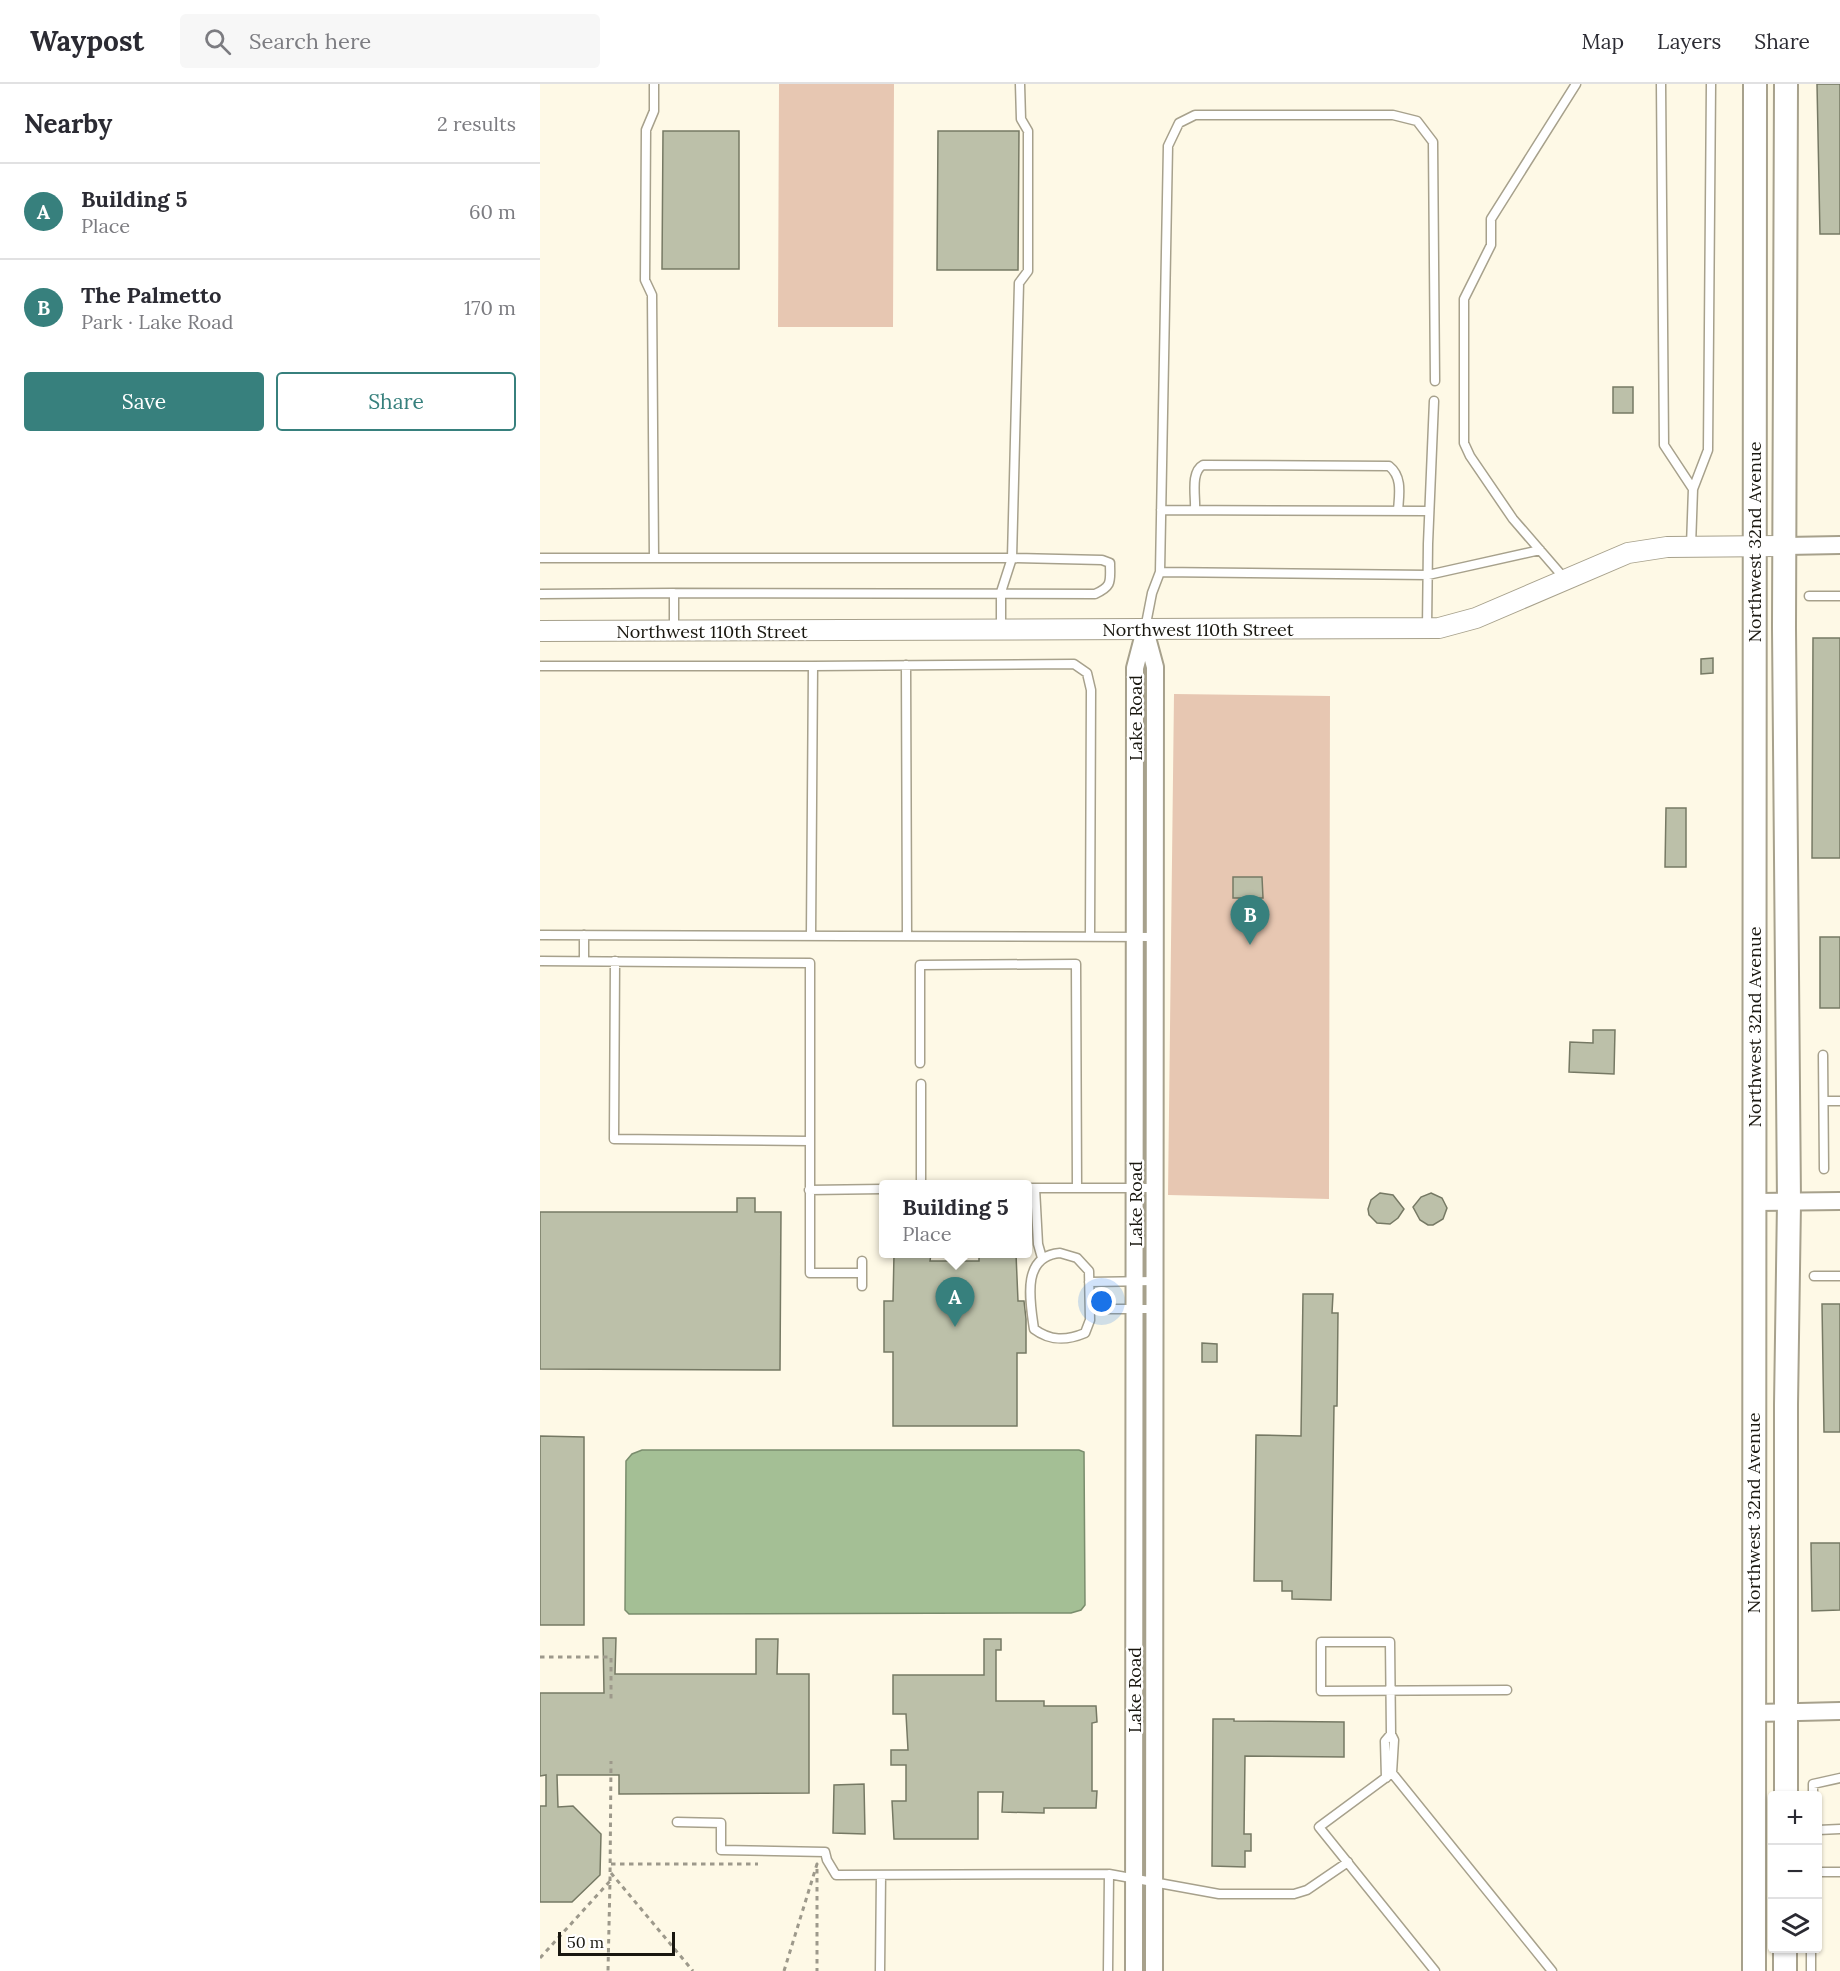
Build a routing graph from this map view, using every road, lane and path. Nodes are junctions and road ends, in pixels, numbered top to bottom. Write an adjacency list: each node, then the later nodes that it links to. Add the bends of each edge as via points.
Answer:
1 (654, 84): 21 (lane, via 654,111 646,130 645,268 645,280 652,295)
2 (1020, 84): 22 (lane, via 1021,119 1028,131 1028,271 1019,283)
3 (1576, 84): 19 (lane, via 1491,219 1491,245 1464,299 1464,443 1513,519)
4 (1661, 84): 10 (lane, via 1664,445)
5 (1711, 84): 10 (lane, via 1708,450)
6 (1755, 84): 17 (main road, Northwest 32nd Avenue)
7 (1786, 84): 18 (main road, Northwest 32nd Avenue)
8 (1435, 381): 11 (lane, via 1433,142 1417,121 1393,115 1195,115 1179,123 1168,146)
9 (1434, 401): 14 (lane)
10 (1693, 489): 16 (lane)
11 (1161, 510): 12 (lane); 23 (lane)
12 (1196, 510): 13 (lane); 13 (lane, via 1198,468 1214,465 1389,466 1399,478)
13 (1398, 511): 14 (lane)
14 (1429, 511): 24 (lane)
15 (1840, 545): 18 (street, Northwest 110th Street)
16 (1691, 546): 17 (street, Northwest 110th Street); 25 (street, Northwest 110th Street, via 1628,553)
17 (1754, 546): 18 (street, Northwest 110th Street); 64 (main road, Northwest 32nd Avenue)
18 (1786, 546): 65 (main road, Northwest 32nd Avenue)
19 (1540, 550): 24 (lane); 25 (lane)
20 (540, 558): 21 (lane)
21 (654, 558): 22 (lane)
22 (1012, 558): 26 (lane); 26 (lane, via 1102,560 1110,564 1110,583 1095,594)
23 (1160, 572): 24 (lane); 33 (lane)
24 (1428, 575): 31 (lane)
25 (1565, 579): 31 (street, Northwest 110th Street, via 1476,618)
26 (1001, 592): 27 (lane); 32 (lane)
27 (674, 593): 28 (lane); 35 (lane)
28 (540, 594)
29 (1809, 596): 30 (lane)
30 (1840, 596)
31 (1427, 628): 33 (street, Northwest 110th Street)
32 (1001, 629): 33 (street, Northwest 110th Street); 35 (street, Northwest 110th Street)
33 (1145, 630): 44 (street, Lake Road, via 1135,668); 45 (street, Lake Road, via 1155,667)
34 (540, 631): 35 (street, Northwest 110th Street)
35 (674, 631)
36 (906, 665): 38 (lane); 42 (lane); 43 (lane, via 1074,664 1087,673 1091,690)
37 (540, 666): 38 (lane)
38 (813, 666): 41 (lane)
39 (540, 935): 40 (lane)
40 (584, 936): 41 (lane); 47 (lane)
41 (812, 936): 42 (lane)
42 (907, 936): 43 (lane)
43 (1090, 937): 44 (lane)
44 (1135, 937): 45 (lane); 59 (street, Lake Road)
45 (1155, 937): 60 (street, Lake Road)
46 (540, 961): 47 (lane)
47 (584, 961): 48 (lane)
48 (615, 962): 54 (lane, via 614,1139); 54 (lane, via 810,963)
49 (1823, 1056): 52 (lane)
50 (920, 1063): 58 (lane, via 920,965 1076,964)
51 (921, 1084): 56 (lane)
52 (1824, 1101): 53 (lane); 55 (lane)
53 (1840, 1101)
54 (809, 1141): 62 (lane)
55 (1824, 1168)
56 (921, 1180)
57 (1032, 1188): 58 (lane)
58 (1077, 1188): 59 (lane)
59 (1134, 1188): 60 (lane); 73 (street, Lake Road)
60 (1155, 1188): 74 (street, Lake Road)
61 (879, 1189): 62 (lane)
62 (809, 1190): 69 (lane, via 810,1273)
63 (1032, 1196): 67 (lane)
64 (1754, 1202): 65 (street); 85 (main road, Northwest 32nd Avenue)
65 (1789, 1202): 66 (street); 84 (main road, Northwest 32nd Avenue)
66 (1840, 1202)
67 (1042, 1258): 72 (lane, via 1060,1253 1077,1258 1089,1271); 76 (lane, via 1031,1274 1034,1329 1044,1336 1074,1338 1085,1333)
68 (862, 1261): 69 (lane)
69 (862, 1273): 75 (lane)
70 (1814, 1276): 71 (lane)
71 (1840, 1276)
72 (1089, 1281): 73 (lane); 76 (lane)
73 (1134, 1281): 74 (lane); 77 (street, Lake Road)
74 (1154, 1281): 78 (street, Lake Road)
75 (862, 1286)
76 (1090, 1309): 77 (lane)
77 (1135, 1309): 78 (lane); 102 (street, Lake Road)
78 (1154, 1310): 104 (street, Lake Road)
79 (540, 1657): 82 (path, via 611,1657)
80 (1391, 1690): 80 (lane, via 1390,1642 1321,1642 1321,1691); 81 (lane); 87 (lane, via 1391,1734 1395,1740)
81 (1507, 1690)
82 (611, 1703)
83 (1840, 1711): 84 (street)
84 (1786, 1712): 85 (street); 89 (main road, Northwest 32nd Avenue)
85 (1753, 1713): 118 (main road, Northwest 32nd Avenue)
86 (610, 1761): 95 (path)
87 (1389, 1776): 94 (lane, via 1319,1827); 117 (lane)
88 (1840, 1778): 90 (lane, via 1813,1784)
89 (1786, 1791)
90 (1812, 1791)
91 (677, 1822): 101 (lane, via 721,1822 720,1850 825,1852 836,1875)
92 (1840, 1829): 93 (lane)
93 (1822, 1830)
94 (1348, 1862): 104 (lane, via 1307,1890 1294,1894 1219,1894); 116 (lane)
95 (611, 1864): 96 (path); 99 (path)
96 (759, 1864)
97 (1822, 1872): 98 (lane)
98 (1840, 1872)
99 (611, 1873): 103 (path); 109 (path)
100 (1109, 1874): 101 (lane); 102 (lane); 113 (lane)
101 (881, 1875): 112 (lane)
102 (1134, 1878): 104 (lane); 114 (street, Lake Road)
103 (610, 1881): 107 (path); 108 (path)
104 (1154, 1883): 115 (street, Lake Road)
105 (1785, 1953): 119 (main road)
106 (1811, 1953): 120 (lane)
107 (540, 1958)
108 (608, 1971)
109 (693, 1971)
110 (784, 1971): 111 (path, via 817,1864)
111 (817, 1971)
112 (880, 1971)
113 (1108, 1971)
114 (1134, 1971)
115 (1154, 1971)
116 (1435, 1971)
117 (1552, 1971)
118 (1754, 1971)
119 (1785, 1971)
120 (1811, 1971)

